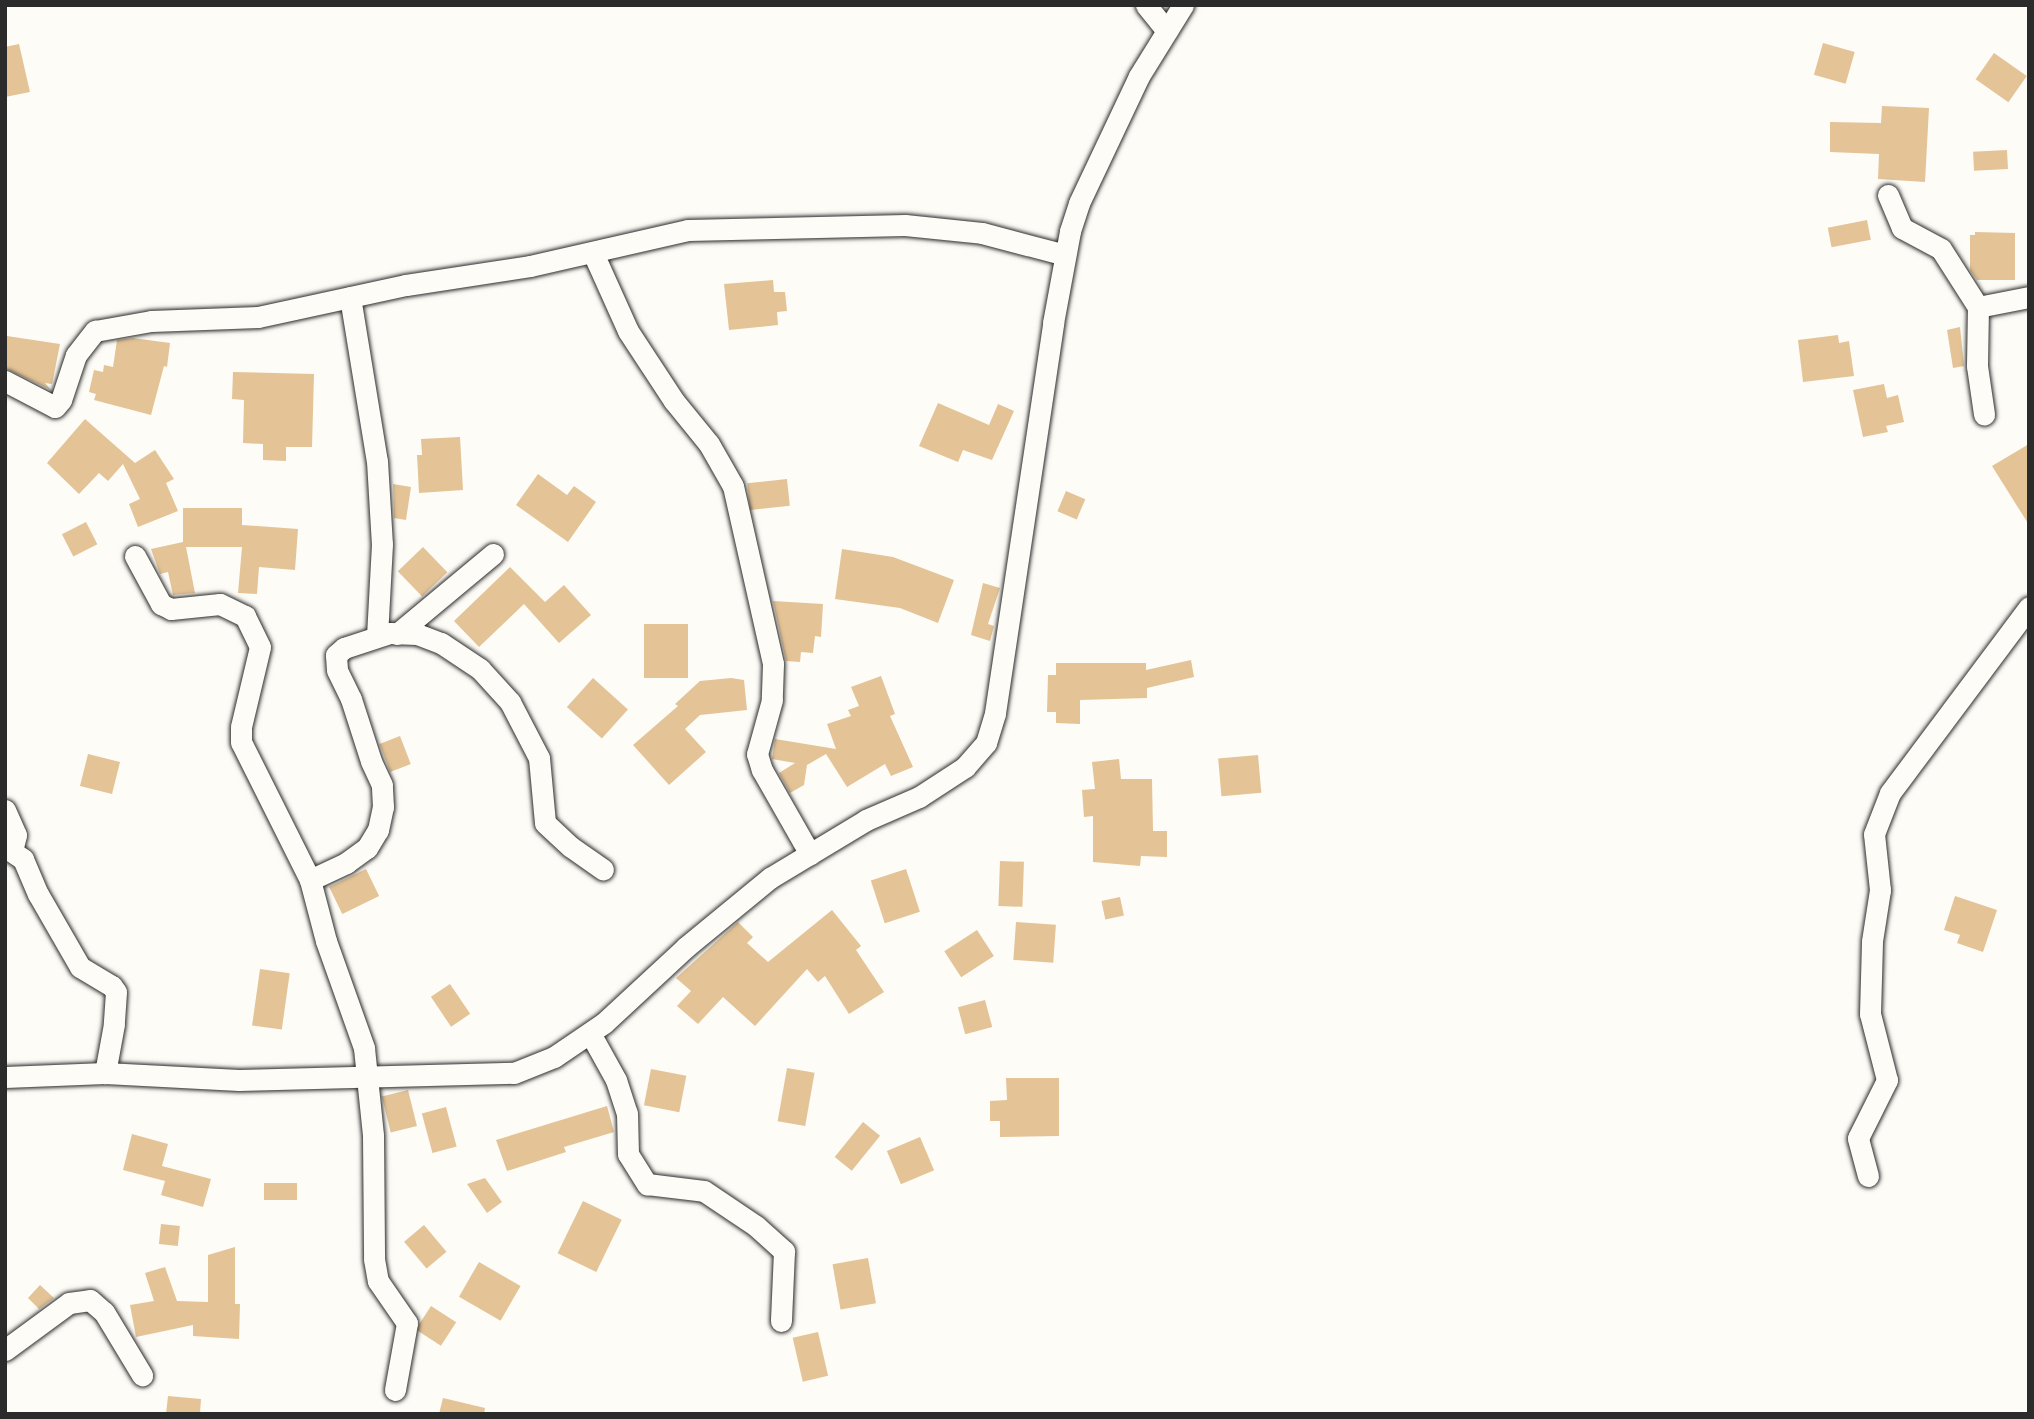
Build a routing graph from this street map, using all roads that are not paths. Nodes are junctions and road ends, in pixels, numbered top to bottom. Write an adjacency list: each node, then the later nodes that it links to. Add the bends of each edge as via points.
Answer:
1 (1146, 5): 3 (street)
2 (1183, 5): 3 (street)
3 (1167, 31): 6 (street, via 1139,76 1079,203)
4 (1888, 195): 9 (street, via 1902,228 1941,249)
5 (593, 253): 6 (street, via 661,234 699,229 894,225 960,229); 7 (street); 18 (street, via 628,331 709,444 733,486 773,664 772,700 757,754)
6 (1065, 255): 18 (street, via 995,713 986,743 965,767 919,797 866,820)
7 (350, 297): 10 (street, via 258,317 151,321 95,331 76,355 55,407); 15 (street, via 377,461)
8 (2029, 297): 9 (street)
9 (1978, 307): 11 (street, via 1977,366)
10 (5, 381)
11 (1984, 414)
12 (493, 554): 15 (street)
13 (135, 556): 20 (street, via 161,604 172,609 220,604 245,616 260,647 241,727 242,742)
14 (2029, 607): 25 (street, via 1890,793 1874,834 1880,890 1872,941 1870,1014 1886,1080 1858,1138)
15 (387, 635): 19 (street, via 417,634 441,643 480,669 510,702 539,758 545,824); 20 (street, via 344,648 336,656 337,670 382,785 378,830 367,848)
16 (5, 810): 17 (street, via 16,835)
17 (9, 849): 22 (street, via 23,859 80,967 116,992)
18 (810, 854): 21 (street, via 770,878)
19 (603, 869)
20 (310, 880): 24 (street, via 364,1048)
21 (590, 1033): 24 (street, via 554,1057 514,1073); 26 (street, via 616,1080 627,1113 628,1154 647,1184 704,1191 756,1226 783,1251)
22 (104, 1073): 23 (street); 24 (street, via 239,1080)
23 (5, 1077)
24 (367, 1077): 29 (street, via 373,1135 374,1259 378,1281 407,1323)
25 (1868, 1176)
26 (781, 1321)
27 (5, 1350): 28 (street, via 69,1303 90,1300 104,1312)
28 (142, 1375)
29 (395, 1391)

